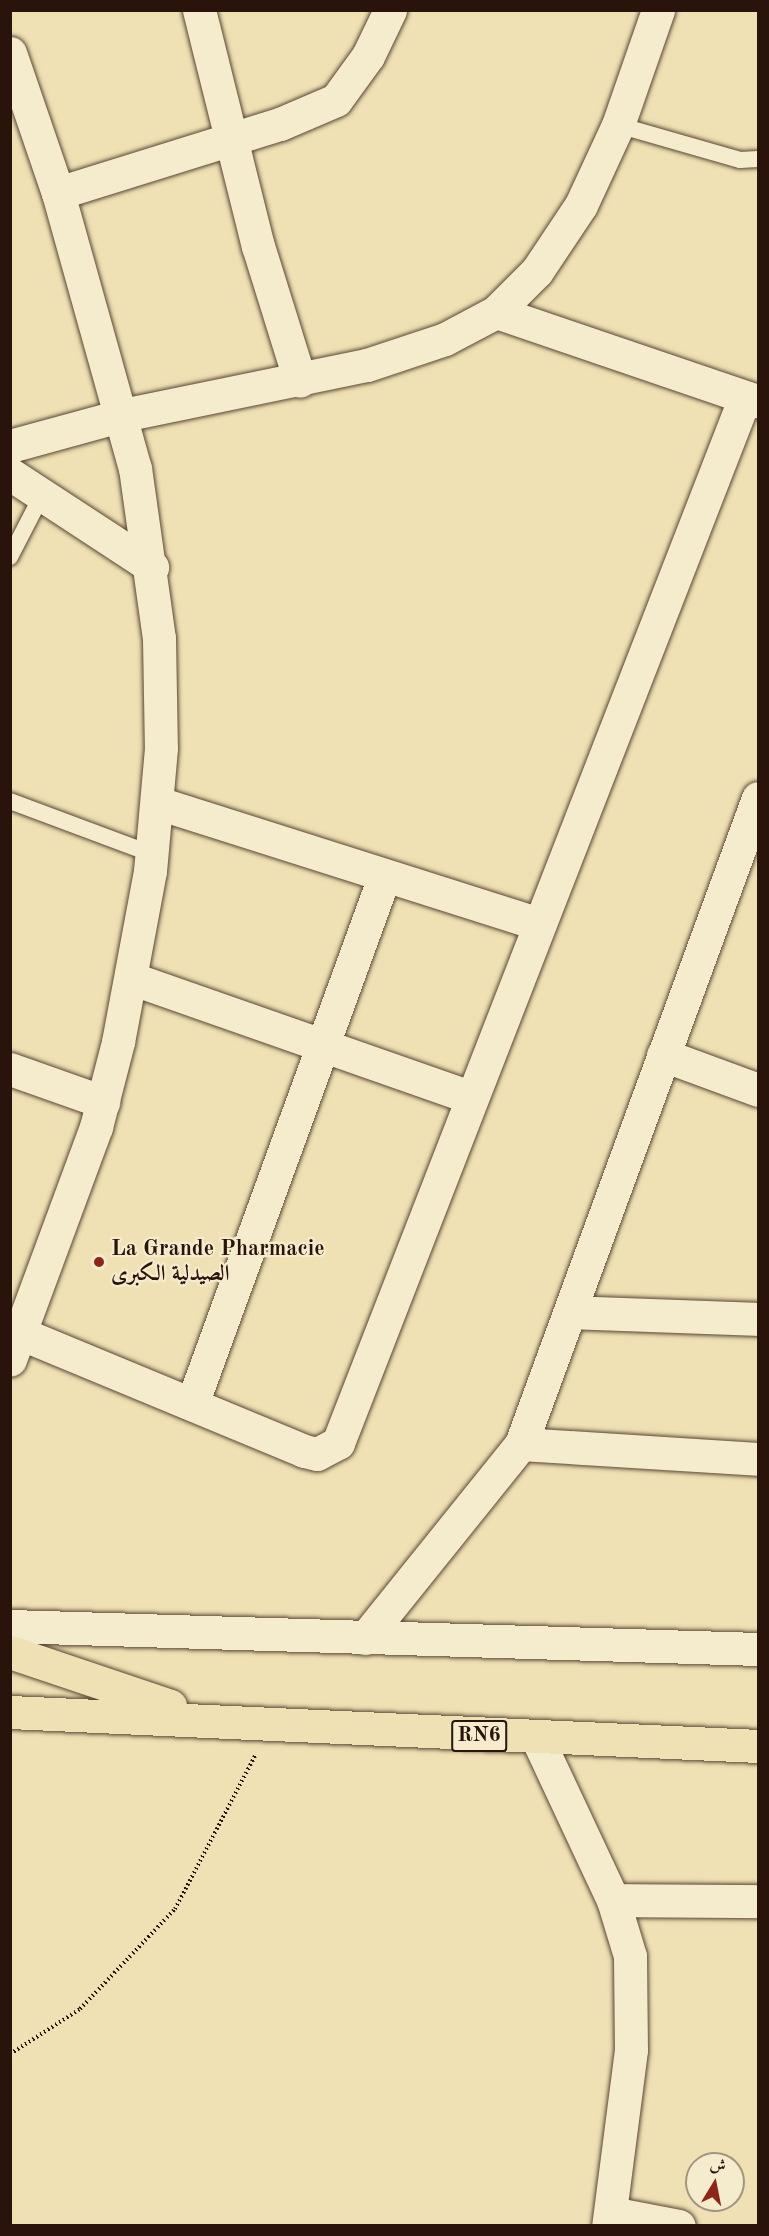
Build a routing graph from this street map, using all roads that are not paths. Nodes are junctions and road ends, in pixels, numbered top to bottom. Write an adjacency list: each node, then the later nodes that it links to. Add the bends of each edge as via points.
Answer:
1 (199, 10): 6 (street)
2 (390, 10): 6 (street, via 368,56 336,100)
3 (658, 10): 5 (street)
4 (10, 54): 8 (street)
5 (618, 125): 7 (lane, via 740,160); 9 (street, via 559,242)
6 (230, 138): 8 (street); 10 (street)
7 (759, 159)
8 (58, 193): 12 (street)
9 (496, 312): 10 (street, via 418,350); 11 (street)
10 (300, 381): 12 (street)
11 (752, 399): 23 (street)
12 (123, 415): 13 (street); 17 (street)
13 (10, 446)
14 (10, 474): 15 (street)
15 (42, 495): 16 (lane); 17 (street)
16 (10, 557)
17 (152, 567): 20 (street, via 160,688)
18 (759, 798): 26 (street)
19 (10, 801): 21 (lane)
20 (158, 803): 21 (street); 22 (street)
21 (152, 854): 24 (street)
22 (384, 877): 23 (street); 25 (street)
23 (539, 924): 29 (street)
24 (133, 979): 25 (street); 30 (street)
25 (321, 1041): 29 (street); 34 (street)
26 (663, 1055): 28 (street); 31 (street)
27 (10, 1069): 30 (street)
28 (759, 1090)
29 (472, 1098): 34 (street, via 344,1430 331,1450 304,1451)
30 (103, 1102): 33 (street)
31 (570, 1312): 32 (street); 35 (street)
32 (759, 1319)
33 (14, 1341): 34 (street)
34 (192, 1404)
35 (521, 1444): 36 (street); 38 (street)
36 (759, 1459)
37 (10, 1626): 38 (street)
38 (365, 1638): 39 (street)
39 (759, 1649)
40 (10, 1652): 42 (main road, RN6)
41 (10, 1712): 42 (main road, RN6)
42 (200, 1717): 43 (main road, RN6)
43 (537, 1738): 44 (main road, RN6); 45 (street)
44 (759, 1746)
45 (613, 1900): 46 (street); 47 (street, via 630,1956 633,1996)
46 (759, 1901)
47 (610, 2219): 48 (street)
48 (679, 2226)

